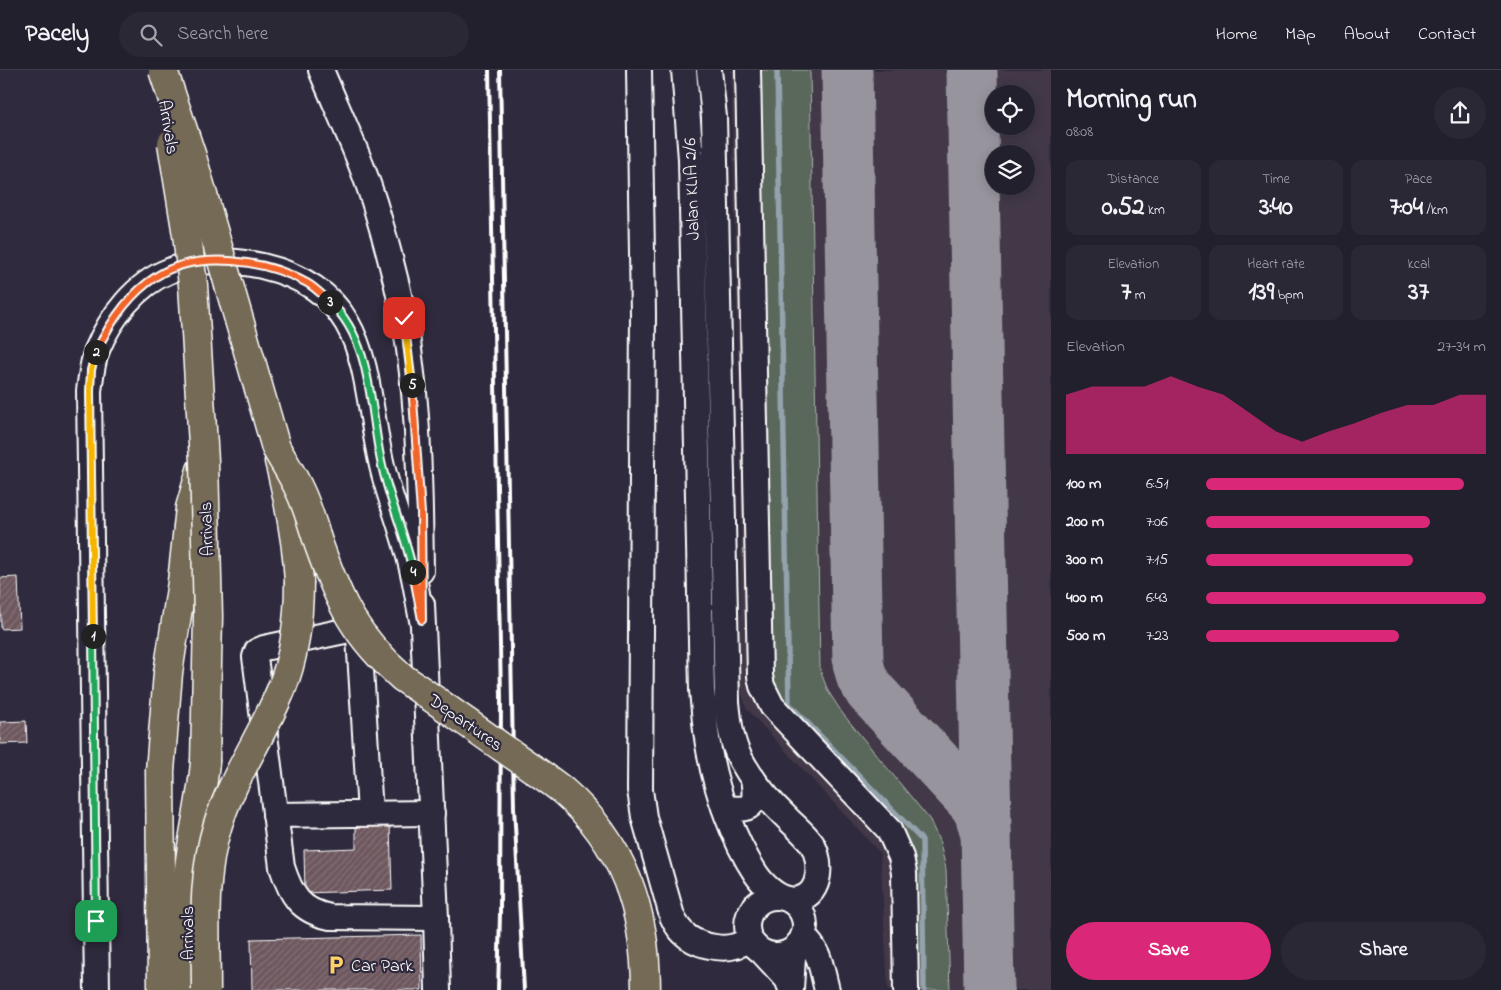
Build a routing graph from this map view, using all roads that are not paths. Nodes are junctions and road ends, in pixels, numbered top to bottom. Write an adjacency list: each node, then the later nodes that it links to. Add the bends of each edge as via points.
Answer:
1 (161, 70): 7 (main road, bridge, via 192,157); 8 (main road, Arrivals, bridge, via 193,285)
2 (321, 70): 9 (lane, via 362,166 378,213 404,318 417,440)
3 (639, 70): 19 (lane, via 644,314 640,803 672,916 680,932 700,944 723,948)
4 (684, 70): 11 (lane, Jalan KLIA 2/6, via 691,159 702,690 709,750)
5 (709, 70): 10 (lane, via 714,117 727,702 733,744)
6 (748, 70): 29 (lane, via 760,676 772,706 889,830 896,844 904,872)
7 (276, 448): 24 (main road, bridge, via 298,556 298,618 282,688 225,804 211,851 205,919); 26 (main road, Departures, bridge, via 300,492 344,608 369,646 403,678 563,791 599,829 612,848 625,872 639,917)
8 (204, 461): 18 (main road, via 190,508 168,673 160,771); 23 (main road, Arrivals, bridge, via 208,616 205,762 187,880)
9 (422, 620): 13 (lane); 20 (lane, via 411,564 382,468 363,362 347,323 336,308 308,283 272,268 235,261 194,262 159,275 142,288 114,319 96,351 91,370)
10 (753, 779): 11 (lane, via 755,794 752,804 740,810); 15 (lane, via 812,844 818,857 817,880 810,893 799,899)
11 (724, 807): 15 (lane, Jalan KLIA 2/6, via 754,871 773,893)
12 (370, 813): 13 (lane); 14 (lane); 14 (lane, via 359,637 350,630 257,651 255,657)
13 (432, 813): 16 (lane)
14 (276, 815): 16 (lane, via 282,866 288,886 306,908 330,917)
15 (783, 898): 17 (lane, via 799,908 803,917 805,926); 19 (lane, via 764,899 750,912 747,930)
16 (436, 918): 25 (lane)
17 (800, 940): 19 (lane, via 782,954 772,955); 27 (lane, via 793,957); 28 (lane, via 813,945 818,954)
18 (161, 941): 21 (main road); 22 (lane)
19 (757, 946): 27 (lane, via 787,979)
20 (98, 990)
21 (162, 990)
22 (181, 990)
23 (187, 990)
24 (206, 990)
25 (438, 990)
26 (646, 990)
27 (791, 990)
28 (827, 990)
29 (906, 990)

